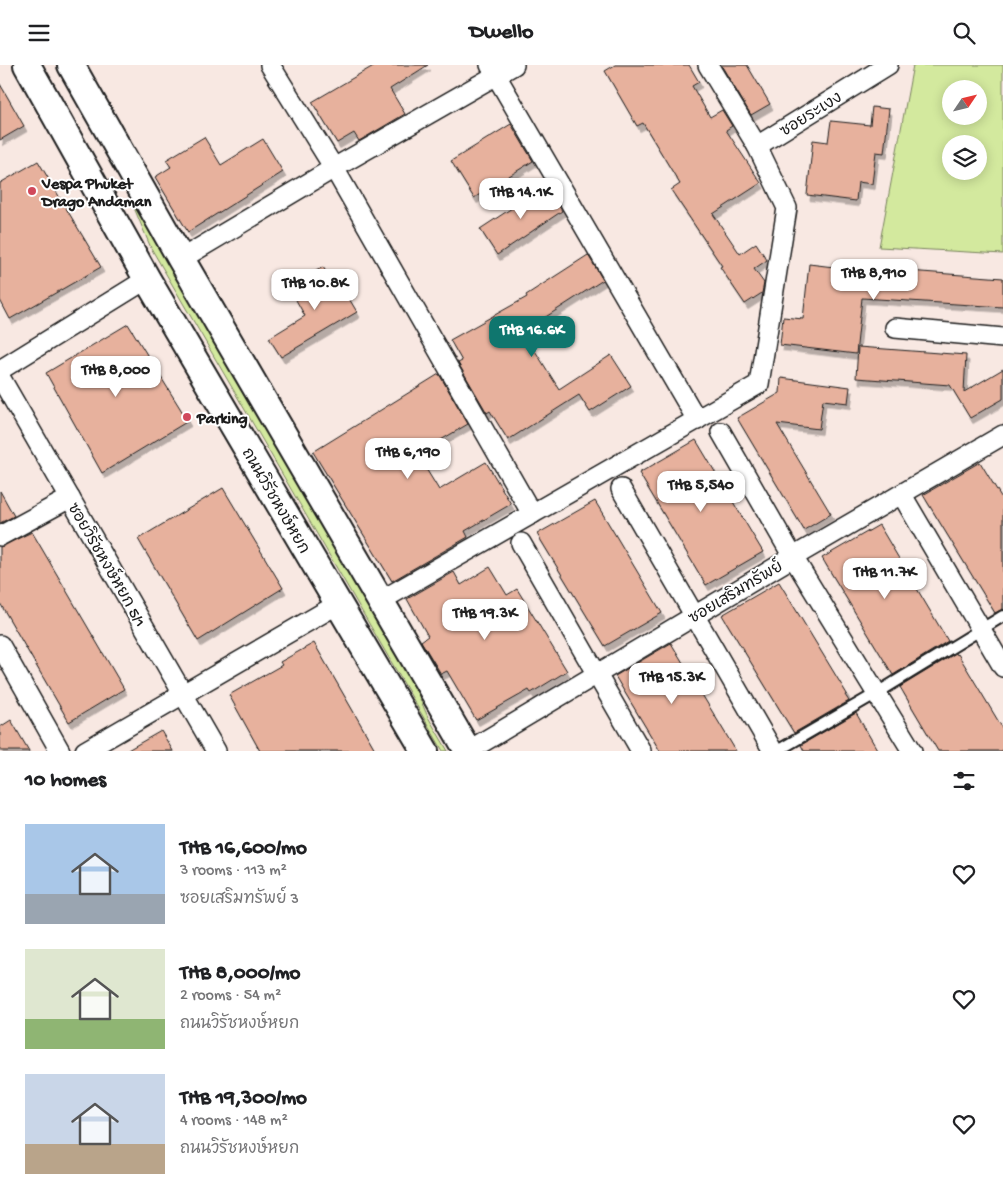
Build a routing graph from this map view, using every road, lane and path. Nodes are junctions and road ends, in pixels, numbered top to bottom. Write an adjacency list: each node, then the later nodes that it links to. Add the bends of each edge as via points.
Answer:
1 (27, 65): 8 (main road, ถนนวิรัชหงษ์หยก)
2 (270, 65): 10 (street)
3 (514, 65): 6 (street)
4 (708, 65): 9 (street)
5 (888, 65): 9 (street, ซอยระเงง)
6 (493, 70): 10 (street); 17 (street)
7 (76, 74): 8 (main road); 11 (main road)
8 (49, 103): 12 (main road, ถนนวิรัชหงษ์หยก)
9 (757, 146): 17 (street, via 787,209 759,384)
10 (334, 168): 11 (street); 23 (street)
11 (181, 259): 27 (main road)
12 (147, 279): 15 (street); 28 (main road, ถนนวิรัชหงษ์หยก)
13 (895, 327): 14 (street)
14 (1003, 338)
15 (0, 370)
16 (0, 377): 22 (street, ซอยวิรัชหงษ์หยก 5/1)
17 (697, 420): 23 (street)
18 (721, 432): 26 (street)
19 (1003, 435): 21 (street, ซอยเสริมทรัพย์)
20 (621, 489): 29 (street)
21 (902, 495): 26 (street, ซอยเสริมทรัพย์); 31 (street)
22 (70, 497): 24 (street); 36 (street, ซอยวิรัชหงษ์หยก 5/1)
23 (532, 514): 27 (street)
24 (0, 536)
25 (521, 543): 34 (street)
26 (794, 557): 29 (street, ซอยเสริมทรัพย์); 35 (street)
27 (380, 601): 41 (main road)
28 (338, 604): 36 (street); 40 (main road, ถนนวิรัชหงษ์หยก)
29 (694, 615): 34 (street, ซอยเสริมทรัพย์); 43 (street)
30 (1003, 616): 31 (lane)
31 (981, 629): 33 (street); 35 (lane)
32 (0, 645): 37 (street)
33 (1003, 667)
34 (598, 673): 41 (street, ซอยเสริมทรัพย์); 42 (street)
35 (877, 693): 44 (lane); 45 (street)
36 (184, 695): 38 (street); 39 (street, ซอยวิรัชหงษ์หยก 5/1)
37 (60, 751)
38 (85, 751)
39 (216, 751)
40 (425, 751)
41 (468, 751)
42 (642, 751)
43 (773, 751)
44 (777, 751)
45 (912, 751)

